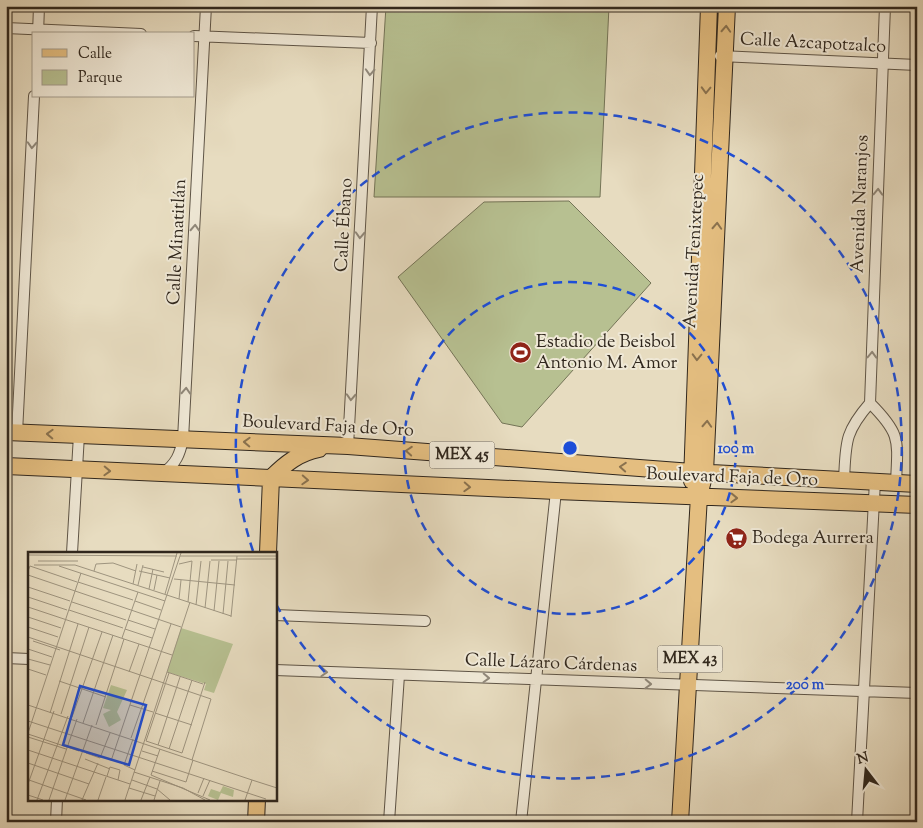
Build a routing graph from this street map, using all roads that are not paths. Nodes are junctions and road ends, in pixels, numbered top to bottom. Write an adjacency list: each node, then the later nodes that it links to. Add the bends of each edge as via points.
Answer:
1 (39, 6): 8 (street)
2 (206, 6): 10 (street, Calle Minatitlán)
3 (372, 6): 11 (street, Calle Ébano)
4 (709, 6): 12 (main road, Avenida Tenixtepec)
5 (727, 6): 13 (main road, Avenida Tenixtepec, one-way to 5)
6 (885, 6): 14 (street, Avenida Naranjos)
7 (6, 28): 8 (street)
8 (38, 32)
9 (195, 36): 10 (street)
10 (205, 36): 11 (street); 21 (street, Calle Minatitlán, one-way to 10)
11 (371, 43): 22 (street, Calle Ébano, one-way to 22)
12 (708, 55): 13 (street, Calle Azcapotzalco); 17 (main road, Avenida Tenixtepec, one-way to 17)
13 (725, 56): 14 (street, Calle Azcapotzalco); 17 (main road, Avenida Tenixtepec, one-way to 13)
14 (883, 64): 15 (street, Calle Azcapotzalco); 18 (street, Avenida Naranjos, one-way to 14)
15 (917, 65)
16 (34, 98): 19 (street, one-way to 19)
17 (708, 252): 25 (main road, Avenida Tenixtepec)
18 (870, 403): 28 (street, via 858,416 846,443); 30 (street, via 890,423 896,436)
19 (12, 433): 20 (main road, Boulevard Faja de Oro / MEX 45, one-way to 19)
20 (79, 435): 21 (main road, Boulevard Faja de Oro / MEX 45); 24 (street)
21 (184, 439): 22 (main road, Boulevard Faja de Oro / MEX 45, one-way to 21); 26 (street, Calle Minatitlán, via 176,461)
22 (348, 446): 25 (main road, Boulevard Faja de Oro / MEX 45, one-way to 22); 27 (main road, via 305,452 286,463)
23 (6, 466): 24 (main road, Boulevard Faja de Oro / MEX 45)
24 (77, 469): 26 (main road, Boulevard Faja de Oro / MEX 45, one-way to 26); 36 (street)
25 (698, 472): 28 (main road, Boulevard Faja de Oro / MEX 45); 33 (main road, Avenida Tenixtepec / MEX 43)
26 (163, 473): 27 (main road, Boulevard Faja de Oro / MEX 45)
27 (271, 478): 32 (main road, Boulevard Faja de Oro / MEX 45, one-way to 32); 37 (main road)
28 (844, 480): 29 (main road, Boulevard Faja de Oro / MEX 45)
29 (875, 481): 30 (main road, Boulevard Faja de Oro / MEX 45); 34 (street)
30 (896, 482): 31 (main road, Boulevard Faja de Oro / MEX 45)
31 (917, 484)
32 (556, 491): 33 (main road, Boulevard Faja de Oro / MEX 45); 44 (street)
33 (695, 496): 34 (main road, Boulevard Faja de Oro / MEX 45, one-way to 34); 45 (main road, MEX 43)
34 (874, 503): 35 (main road, Boulevard Faja de Oro / MEX 45); 46 (street)
35 (917, 505)
36 (72, 552)
37 (268, 552)
38 (276, 615): 39 (street)
39 (425, 621)
40 (6, 658): 41 (street)
41 (28, 658)
42 (276, 670): 43 (street, Calle Lázaro Cárdenas, one-way to 43)
43 (399, 675): 44 (street, Calle Lázaro Cárdenas, one-way to 44); 52 (street)
44 (536, 680): 45 (street, Calle Lázaro Cárdenas, one-way to 45); 53 (street)
45 (688, 686): 46 (street, Calle Lázaro Cárdenas); 54 (main road, MEX 43)
46 (863, 692): 47 (street, Calle Lázaro Cárdenas); 55 (street)
47 (917, 694)
48 (57, 800): 50 (street)
49 (257, 800): 51 (main road)
50 (56, 822)
51 (256, 822)
52 (388, 822)
53 (521, 822)
54 (680, 822)
55 (856, 822)

